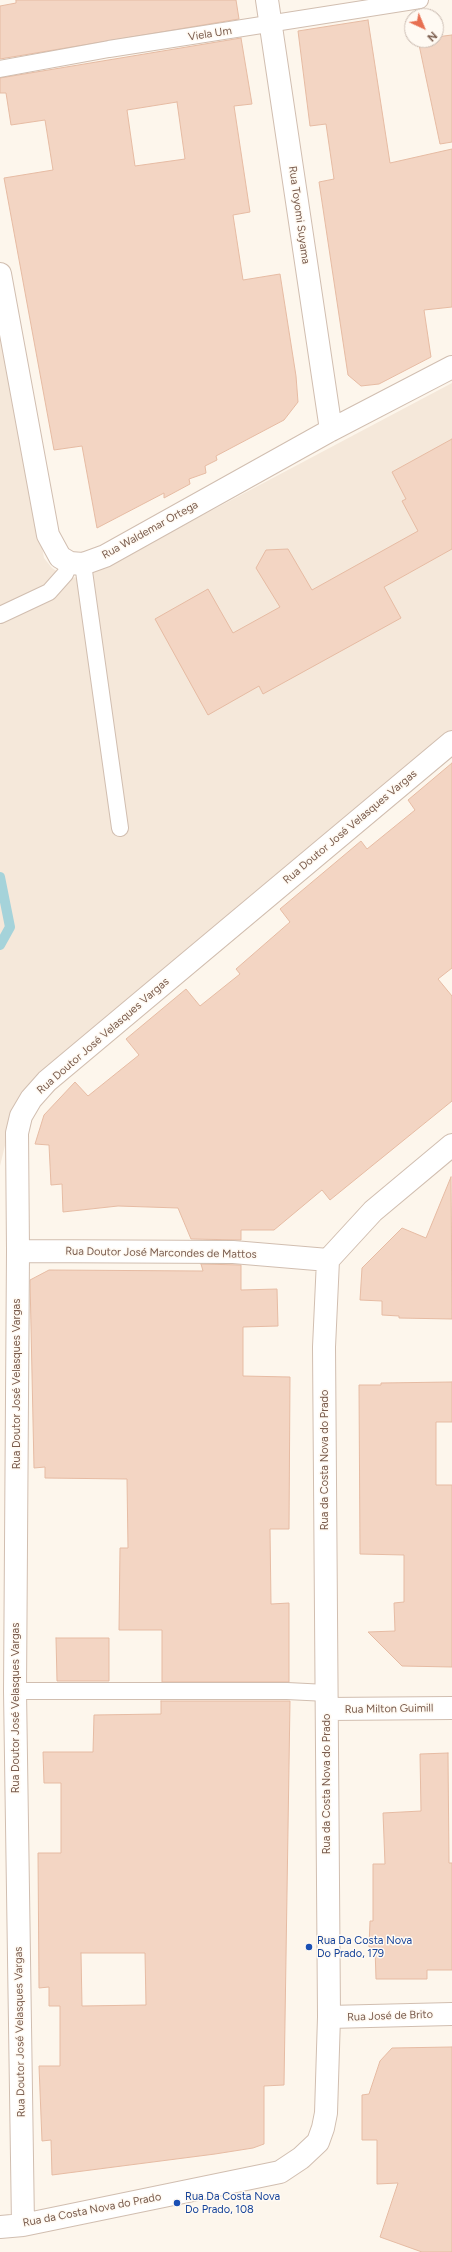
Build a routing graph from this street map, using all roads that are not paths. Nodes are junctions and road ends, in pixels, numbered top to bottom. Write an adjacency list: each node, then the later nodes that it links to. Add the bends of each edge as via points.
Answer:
1 (267, 0): 3 (street, Rua Toyomi Suyama)
2 (420, 0): 3 (lane, Viela Um)
3 (271, 24): 4 (lane, Viela Um); 7 (street, Rua Toyomi Suyama)
4 (0, 69)
5 (0, 274): 8 (street, via 48,535 60,557)
6 (452, 367): 7 (street, Rua Waldemar Ortega)
7 (331, 430): 8 (street, Rua Waldemar Ortega, via 105,556)
8 (76, 563): 9 (lane, via 49,592); 11 (lane)
9 (0, 615)
10 (452, 742): 13 (street, Rua Doutor José Velasques Vargas, via 47,1081 31,1099 21,1116 17,1133)
11 (120, 828)
12 (452, 1145): 14 (street, via 373,1211)
13 (18, 1251): 14 (street, Rua Doutor José Marcondes de Mattos, via 233,1252); 15 (street, Rua Doutor José Velasques Vargas)
14 (328, 1260): 16 (street, Rua da Costa Nova do Prado, via 324,1347)
15 (15, 1691): 16 (lane, via 287,1691); 20 (street, Rua Doutor José Velasques Vargas)
16 (327, 1701): 17 (street, Rua Milton Guimill); 19 (street, Rua da Costa Nova do Prado)
17 (452, 1708)
18 (452, 2014): 19 (street, Rua José de Brito)
19 (329, 2017): 20 (street, Rua da Costa Nova do Prado, via 326,2113 318,2142 301,2158 280,2172)
20 (23, 2225): 21 (street, Rua da Costa Nova do Prado)
21 (0, 2227)

